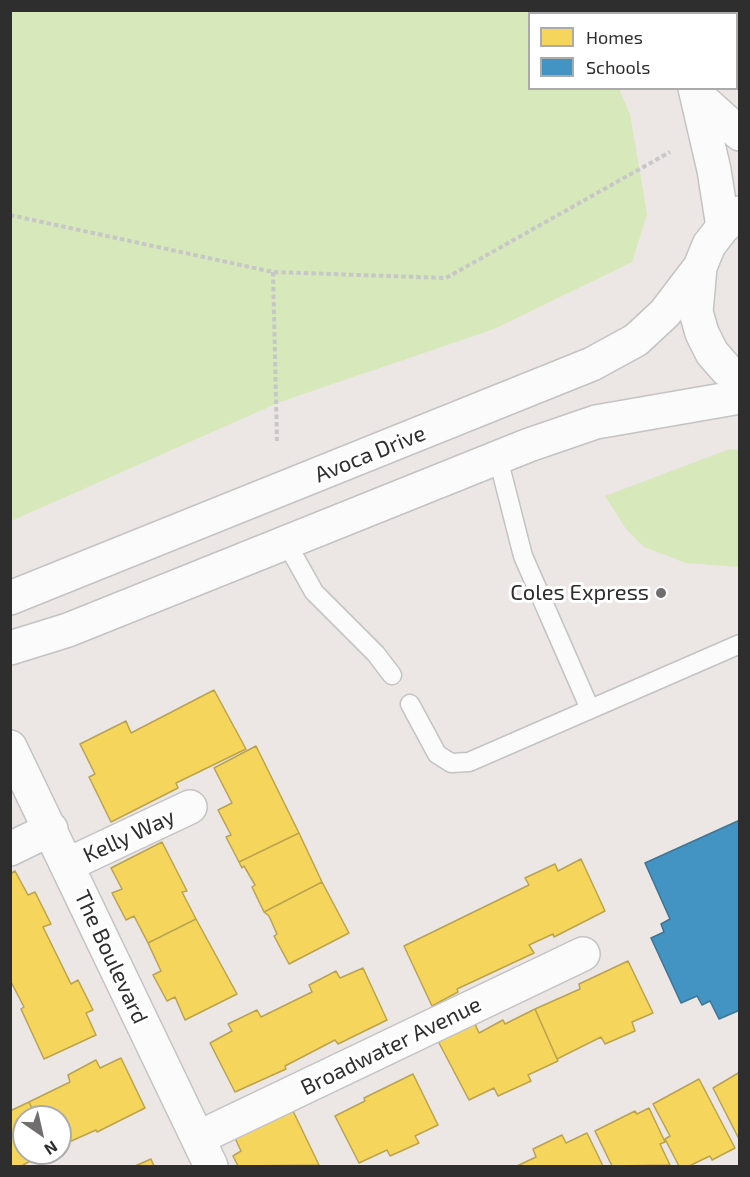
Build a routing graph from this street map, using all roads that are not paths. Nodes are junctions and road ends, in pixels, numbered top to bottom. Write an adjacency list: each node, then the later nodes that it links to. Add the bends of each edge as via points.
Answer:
1 (697, 93): 2 (main road); 3 (main road)
2 (740, 134)
3 (731, 220): 4 (main road, Avoca Drive, via 709,245)
4 (700, 267): 5 (main road, Avoca Drive, via 696,312 702,333 712,353 727,370); 9 (main road, Avoca Drive, via 665,314 636,340 592,364)
5 (740, 377)
6 (740, 397): 7 (main road, via 596,422)
7 (498, 458): 8 (main road); 14 (lane, via 524,556)
8 (286, 542): 11 (main road, via 68,630); 12 (lane, via 314,592)
9 (10, 598)
10 (740, 644): 14 (lane)
11 (10, 648)
12 (392, 675)
13 (410, 704): 14 (lane, via 437,754 460,764)
14 (590, 709)
15 (10, 747): 17 (main road, The Boulevard)
16 (190, 807): 19 (main road, Kelly Way)
17 (51, 829): 18 (main road); 19 (main road, The Boulevard)
18 (10, 849)
19 (67, 865): 21 (main road, The Boulevard)
20 (583, 954): 21 (main road, Broadwater Avenue)
21 (204, 1153)

